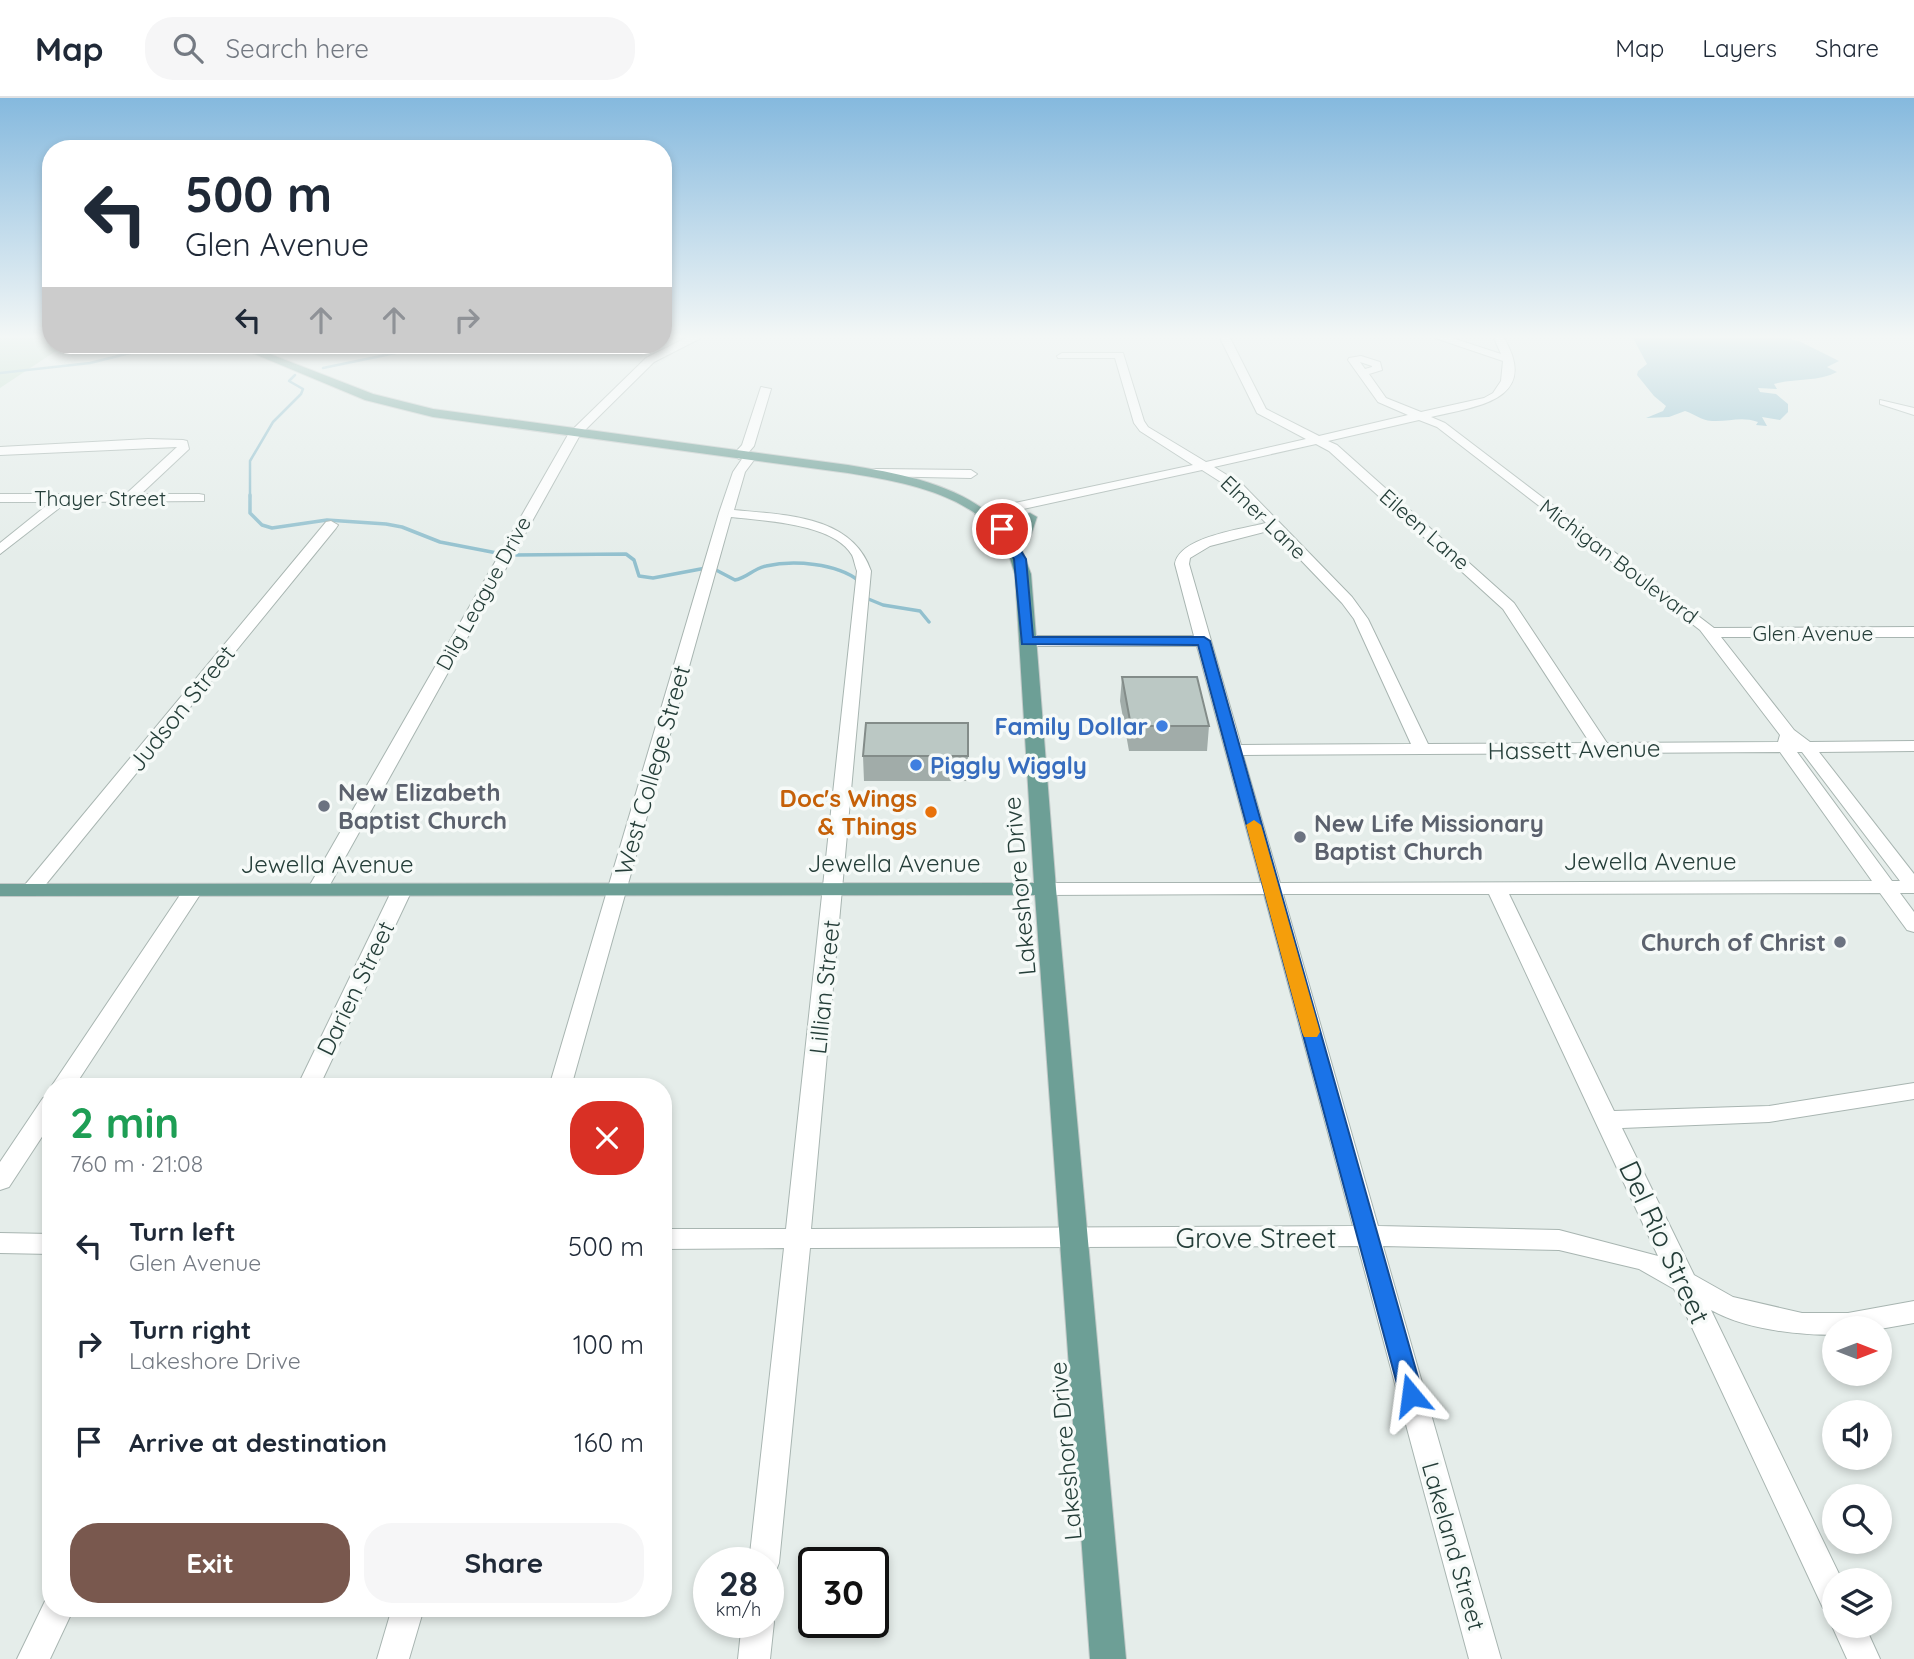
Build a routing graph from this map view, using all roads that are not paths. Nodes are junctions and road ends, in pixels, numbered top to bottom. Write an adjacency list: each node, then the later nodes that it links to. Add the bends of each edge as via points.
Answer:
1 (424, 411): 9 (main road, Lakeshore Drive)
2 (597, 411): 9 (street, Dilg League Drive)
3 (758, 411): 12 (street, West College Street)
4 (1136, 411): 13 (street, Elmer Lane, via 1140,425 1156,439)
5 (1261, 411): 10 (street, Eileen Lane)
6 (1410, 411): 8 (street, Michigan Boulevard)
7 (1444, 411): 8 (street)
8 (1423, 416): 10 (street); 28 (street, Michigan Boulevard, via 1441,425)
9 (575, 432): 12 (main road, Lakeshore Drive); 48 (street, Dilg League Drive)
10 (1317, 440): 13 (street); 35 (street, Eileen Lane, via 1333,449 1509,606)
11 (0, 451): 18 (street, via 183,444 183,449)
12 (745, 456): 15 (main road, Lakeshore Drive); 21 (street, West College Street)
13 (1205, 466): 20 (street); 24 (street, Elmer Lane, via 1239,488)
14 (971, 474): 15 (street)
15 (925, 479): 22 (main road, Lakeshore Drive)
16 (0, 498): 17 (street, Thayer Street)
17 (64, 498): 18 (street, Thayer Street); 26 (street)
18 (129, 498): 19 (street, Thayer Street)
19 (200, 498)
20 (1024, 510): 22 (street); 22 (street); 25 (main road, via 1024,536)
21 (726, 513): 42 (street, West College Street); 43 (street, Lillian Street, via 826,530 854,547 863,563)
22 (986, 517): 25 (main road, Lakeshore Drive)
23 (331, 525): 46 (street, Judson Street)
24 (1275, 525): 30 (street, Lakeland Street, via 1205,543 1182,557); 37 (street, Elmer Lane, via 1355,609)
25 (1016, 548): 29 (main road, Lakeshore Drive, via 1023,574)
26 (0, 550)
27 (1914, 632): 28 (street, Glen Avenue)
28 (1711, 633): 32 (street, Michigan Boulevard)
29 (1027, 641): 30 (street); 44 (main road, Lakeshore Drive)
30 (1204, 641): 36 (street, Lakeland Street)
31 (1914, 734): 32 (street, Hassett Avenue)
32 (1787, 741): 34 (street, Michigan Boulevard); 35 (street, Hassett Avenue); 38 (street, Michigan Boulevard)
33 (1914, 746): 34 (street)
34 (1807, 747): 39 (street, Michigan Boulevard)
35 (1602, 748): 37 (street, Hassett Avenue)
36 (1233, 750): 37 (street, Hassett Avenue); 40 (street, Lakeland Street)
37 (1422, 750)
38 (1885, 887): 39 (street, Jewella Avenue); 41 (street, Jewella Avenue); 50 (street, Michigan Boulevard)
39 (1914, 887)
40 (1271, 888): 41 (street, Jewella Avenue); 44 (street, Jewella Avenue); 58 (street, Lakeland Street)
41 (1496, 888): 56 (street, Del Rio Street)
42 (618, 889): 43 (main road, Jewella Avenue); 49 (main road, Jewella Avenue); 53 (street, West College Street)
43 (833, 889): 44 (main road, Jewella Avenue); 60 (street, Lillian Street)
44 (1045, 889): 59 (main road, Lakeshore Drive)
45 (0, 890): 46 (main road, Jewella Avenue)
46 (31, 890): 47 (main road, Jewella Avenue)
47 (192, 890): 48 (main road, Jewella Avenue); 51 (street)
48 (317, 890): 49 (main road, Jewella Avenue)
49 (402, 890): 52 (street, Darien Street)
50 (1914, 926)
51 (68, 1078)
52 (312, 1078)
53 (563, 1078)
54 (1914, 1091): 56 (street, via 1769,1114)
55 (42, 1118): 57 (street)
56 (1606, 1120): 64 (street, Del Rio Street)
57 (0, 1181)
58 (1367, 1236): 59 (street, Grove Street); 64 (street, Grove Street, via 1559,1240 1646,1261); 76 (street, Lakeland Street)
59 (1074, 1237): 60 (street, Grove Street); 75 (main road, Lakeshore Drive)
60 (798, 1238): 61 (street, Grove Street); 66 (street, Lillian Street)
61 (672, 1239)
62 (0, 1243): 63 (street)
63 (42, 1244)
64 (1683, 1282): 65 (street, Grove Street, via 1726,1306 1802,1324 1848,1324); 67 (street, Del Rio Street)
65 (1914, 1312)
66 (766, 1547)
67 (1822, 1572)
68 (54, 1617): 72 (street)
69 (405, 1617): 73 (street)
70 (756, 1638): 74 (street)
71 (1854, 1638): 77 (street)
72 (33, 1659)
73 (393, 1659)
74 (754, 1659)
75 (1108, 1659)
76 (1485, 1659)
77 (1864, 1659)

